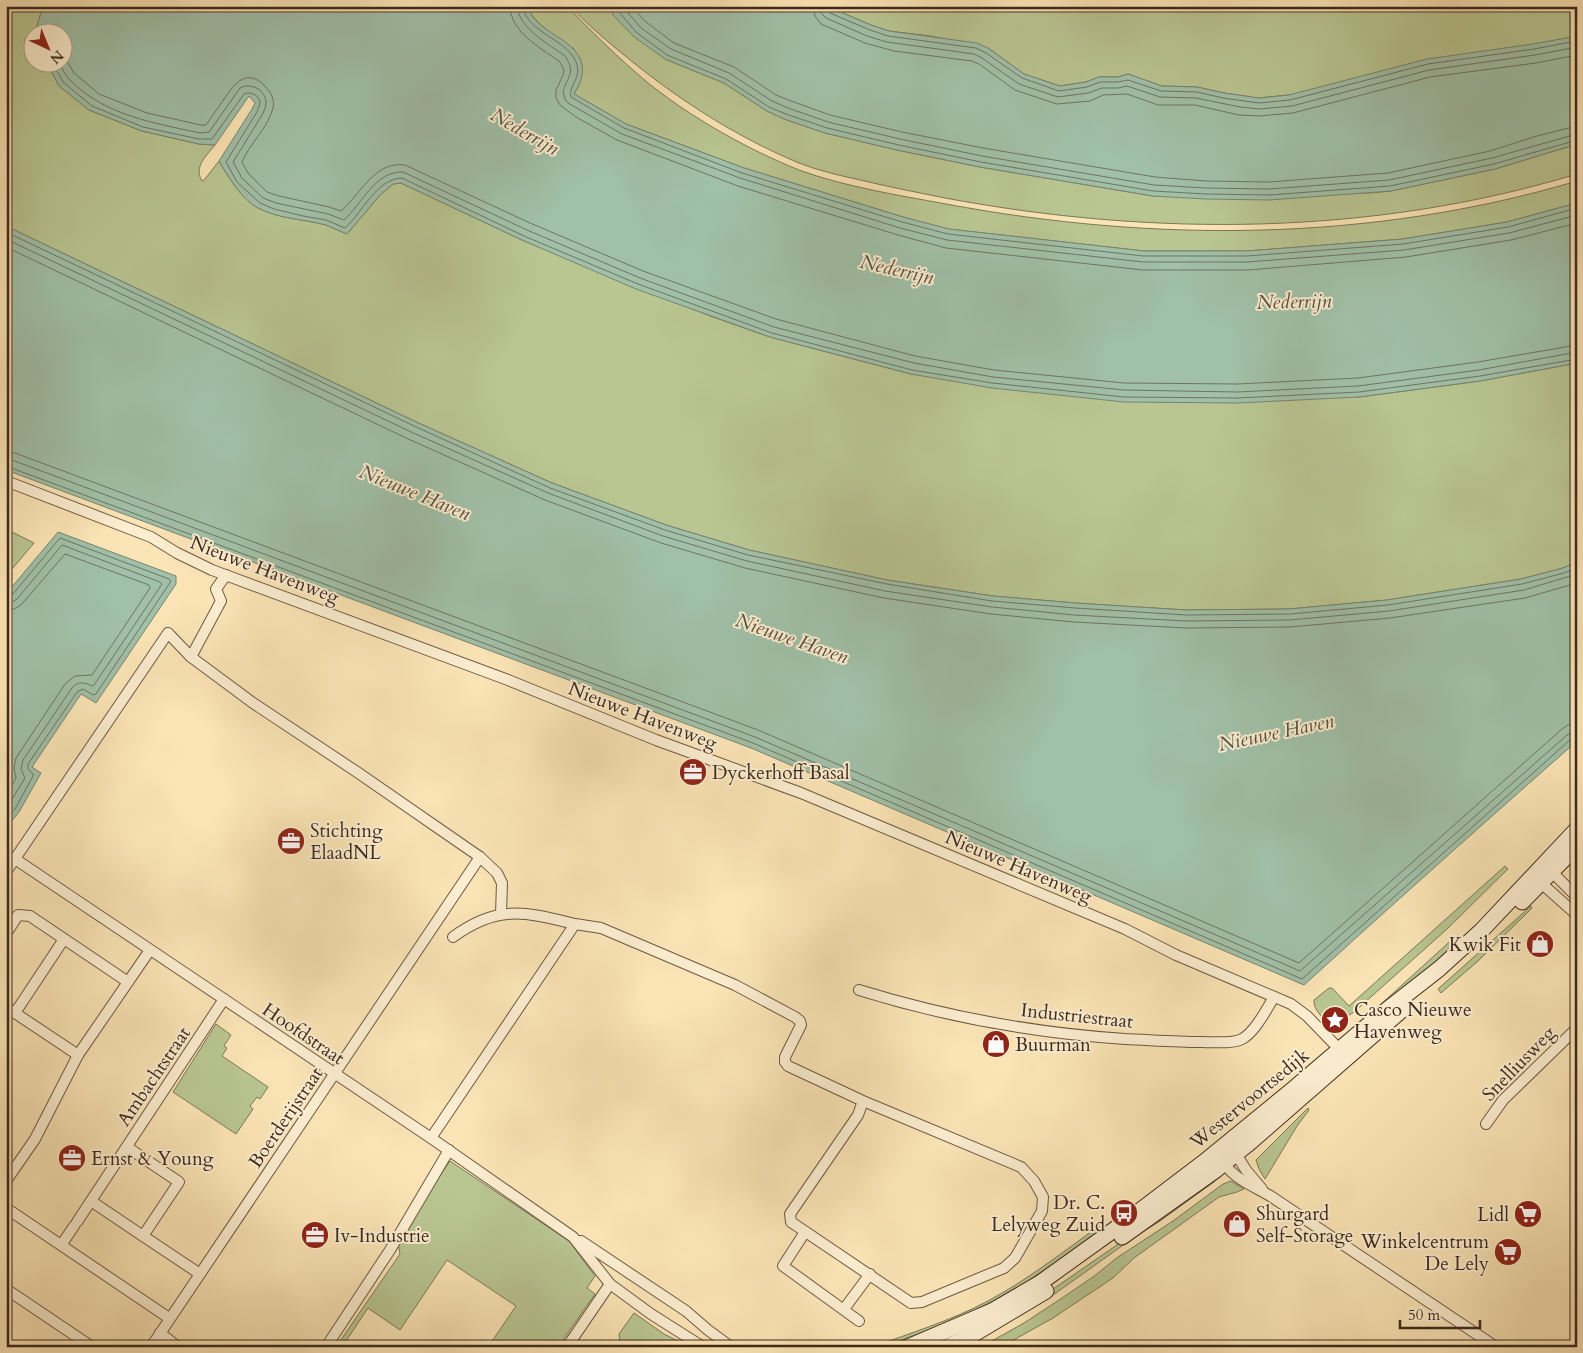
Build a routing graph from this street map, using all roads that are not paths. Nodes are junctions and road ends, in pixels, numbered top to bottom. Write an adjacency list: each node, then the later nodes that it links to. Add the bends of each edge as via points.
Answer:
1 (6, 482): 2 (street, Nieuwe Havenweg, via 151,537 186,558)
2 (226, 575): 3 (street, via 216,589 221,601); 20 (street, Nieuwe Havenweg, via 801,793 1125,929)
3 (191, 656): 6 (street, via 253,704); 7 (street, via 168,633)
4 (1577, 828): 9 (main road, Westervoortsedijk)
5 (1577, 846): 9 (main road, Westervoortsedijk)
6 (480, 857): 11 (street, via 498,873 502,883); 27 (street, Boerderijstraat)
7 (15, 859): 8 (street); 17 (street, Hoofdstraat)
8 (6, 872)
9 (1544, 875): 10 (street); 12 (street); 25 (main road, Westervoortsedijk, via 1439,969)
10 (1577, 897)
11 (501, 914): 13 (street, via 531,914); 15 (street, via 468,926)
12 (1577, 915)
13 (575, 924): 28 (street, via 601,928 735,985 795,1017 800,1021 800,1030 785,1062); 30 (street)
14 (6, 934): 16 (street, via 18,915 30,916)
15 (453, 937)
16 (64, 939): 18 (street); 23 (street)
17 (150, 950): 18 (street); 21 (street, Hoofdstraat)
18 (128, 982): 26 (street)
19 (859, 990): 20 (street, Industriestraat, via 998,1024 1092,1036 1184,1042 1240,1040 1251,1033)
20 (1274, 997): 25 (street, Nieuwe Havenweg, via 1298,1009)
21 (224, 999): 27 (street, Hoofdstraat); 31 (street, Ambachtstraat)
22 (6, 1007): 23 (street)
23 (15, 1013): 26 (street)
24 (1577, 1028): 29 (street, Snelliusweg, via 1503,1100)
25 (1341, 1050): 32 (main road, Westervoortsedijk); 34 (main road, Westervoortsedijk)
26 (78, 1055): 36 (street, via 35,1139)
27 (334, 1075): 30 (street, Hoofdstraat); 44 (street, Boerderijstraat)
28 (863, 1101): 40 (street, via 858,1115 790,1214 791,1222); 45 (street, via 1020,1167 1034,1181 1043,1197 1042,1211 1029,1235 1015,1258 1004,1268 922,1302 912,1303)
29 (1486, 1124)
30 (431, 1138): 33 (street, Hoofdstraat)
31 (127, 1147): 38 (street, Ambachtstraat); 41 (street, via 178,1182)
32 (1221, 1148): 34 (street); 35 (street); 60 (main road, Westervoortsedijk, via 1130,1219 1040,1283 992,1311)
33 (449, 1150): 42 (street, Hoofdstraat); 57 (street, via 390,1250)
34 (1236, 1154): 35 (main road, Westervoortsedijk); 37 (street)
35 (1224, 1164): 37 (street, via 1238,1177); 61 (main road, Westervoortsedijk, via 1050,1288)
36 (6, 1181)
37 (1264, 1192): 62 (street)
38 (91, 1200): 41 (street); 43 (street, Ambachtstraat)
39 (6, 1208): 43 (street)
40 (805, 1232): 45 (street); 48 (street, via 782,1266)
41 (143, 1236): 44 (street)
42 (573, 1236): 46 (street, Hoofdstraat); 51 (street, Hoofdstraat, via 674,1303)
43 (62, 1244): 49 (street)
44 (200, 1274): 49 (street, Boerderijstraat)
45 (870, 1274): 48 (street)
46 (610, 1284): 53 (street, Hoofdstraat); 58 (street)
47 (6, 1289): 54 (street)
48 (844, 1309): 50 (street)
49 (169, 1318): 52 (street, Boerderijstraat)
50 (859, 1321)
51 (708, 1330): 53 (street); 59 (street)
52 (160, 1333): 55 (street, Boerderijstraat); 56 (street)
53 (701, 1345)
54 (92, 1347)
55 (151, 1347)
56 (178, 1347)
57 (326, 1347)
58 (566, 1347)
59 (731, 1347)
60 (908, 1347)
61 (947, 1347)
62 (1496, 1347)

